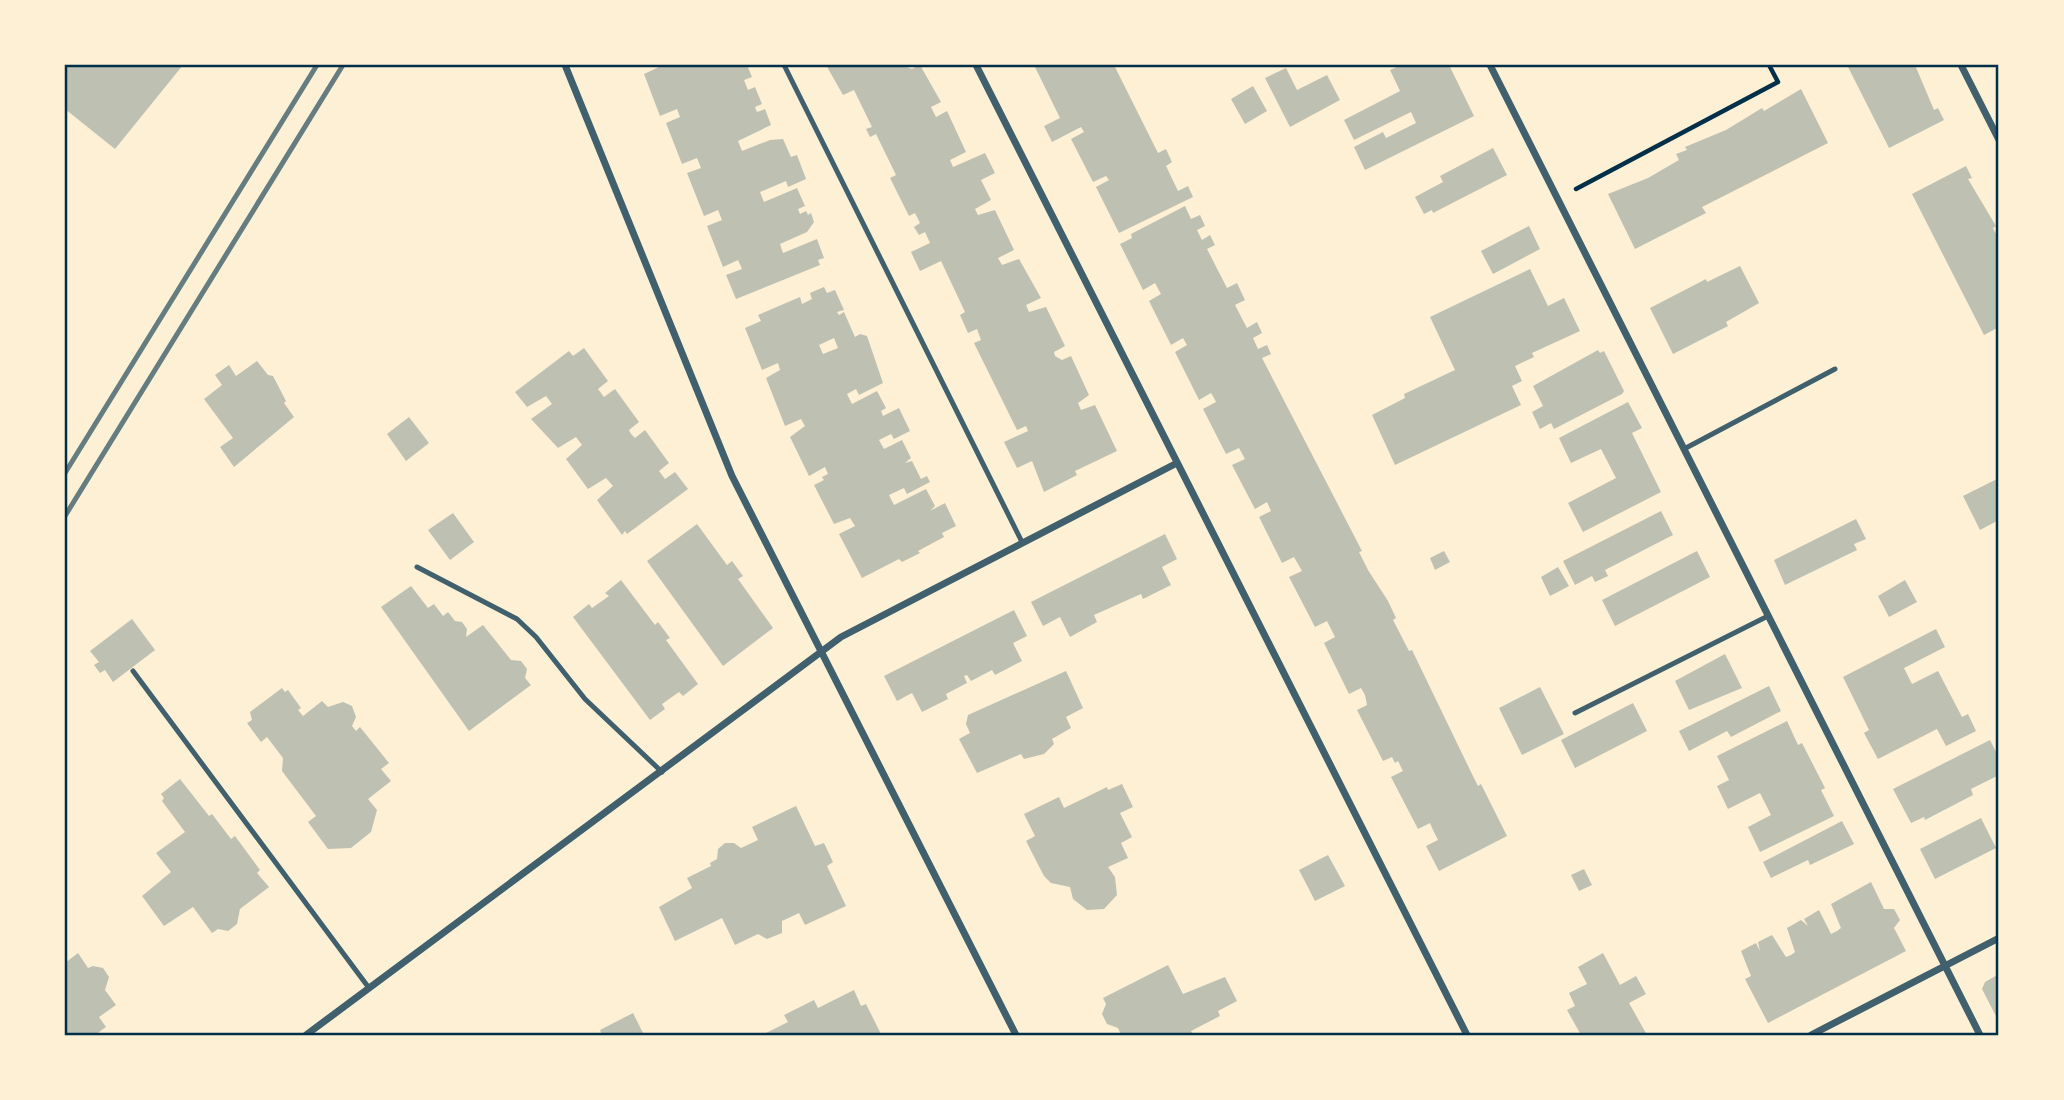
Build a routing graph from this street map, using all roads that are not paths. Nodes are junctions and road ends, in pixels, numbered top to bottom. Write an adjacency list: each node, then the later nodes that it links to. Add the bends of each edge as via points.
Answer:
1 (565, 65): 13 (street, via 732,476)
2 (784, 65): 10 (lane)
3 (976, 65): 9 (street)
4 (1490, 65): 8 (street)
5 (1961, 65): 6 (street)
6 (1999, 140)
7 (1835, 369): 8 (lane)
8 (1684, 449): 12 (street)
9 (1177, 463): 10 (street); 22 (street)
10 (1022, 542): 13 (street, via 860,625)
11 (417, 567): 16 (lane, via 517,619 585,699)
12 (1768, 616): 15 (lane); 18 (street)
13 (821, 651): 16 (street); 21 (street)
14 (133, 671): 19 (lane)
15 (1576, 713)
16 (662, 772): 19 (street)
17 (1999, 938): 18 (street)
18 (1945, 966): 23 (street); 24 (street)
19 (369, 988): 20 (street)
20 (306, 1035)
21 (1017, 1035)
22 (1467, 1035)
23 (1811, 1035)
24 (1980, 1035)

